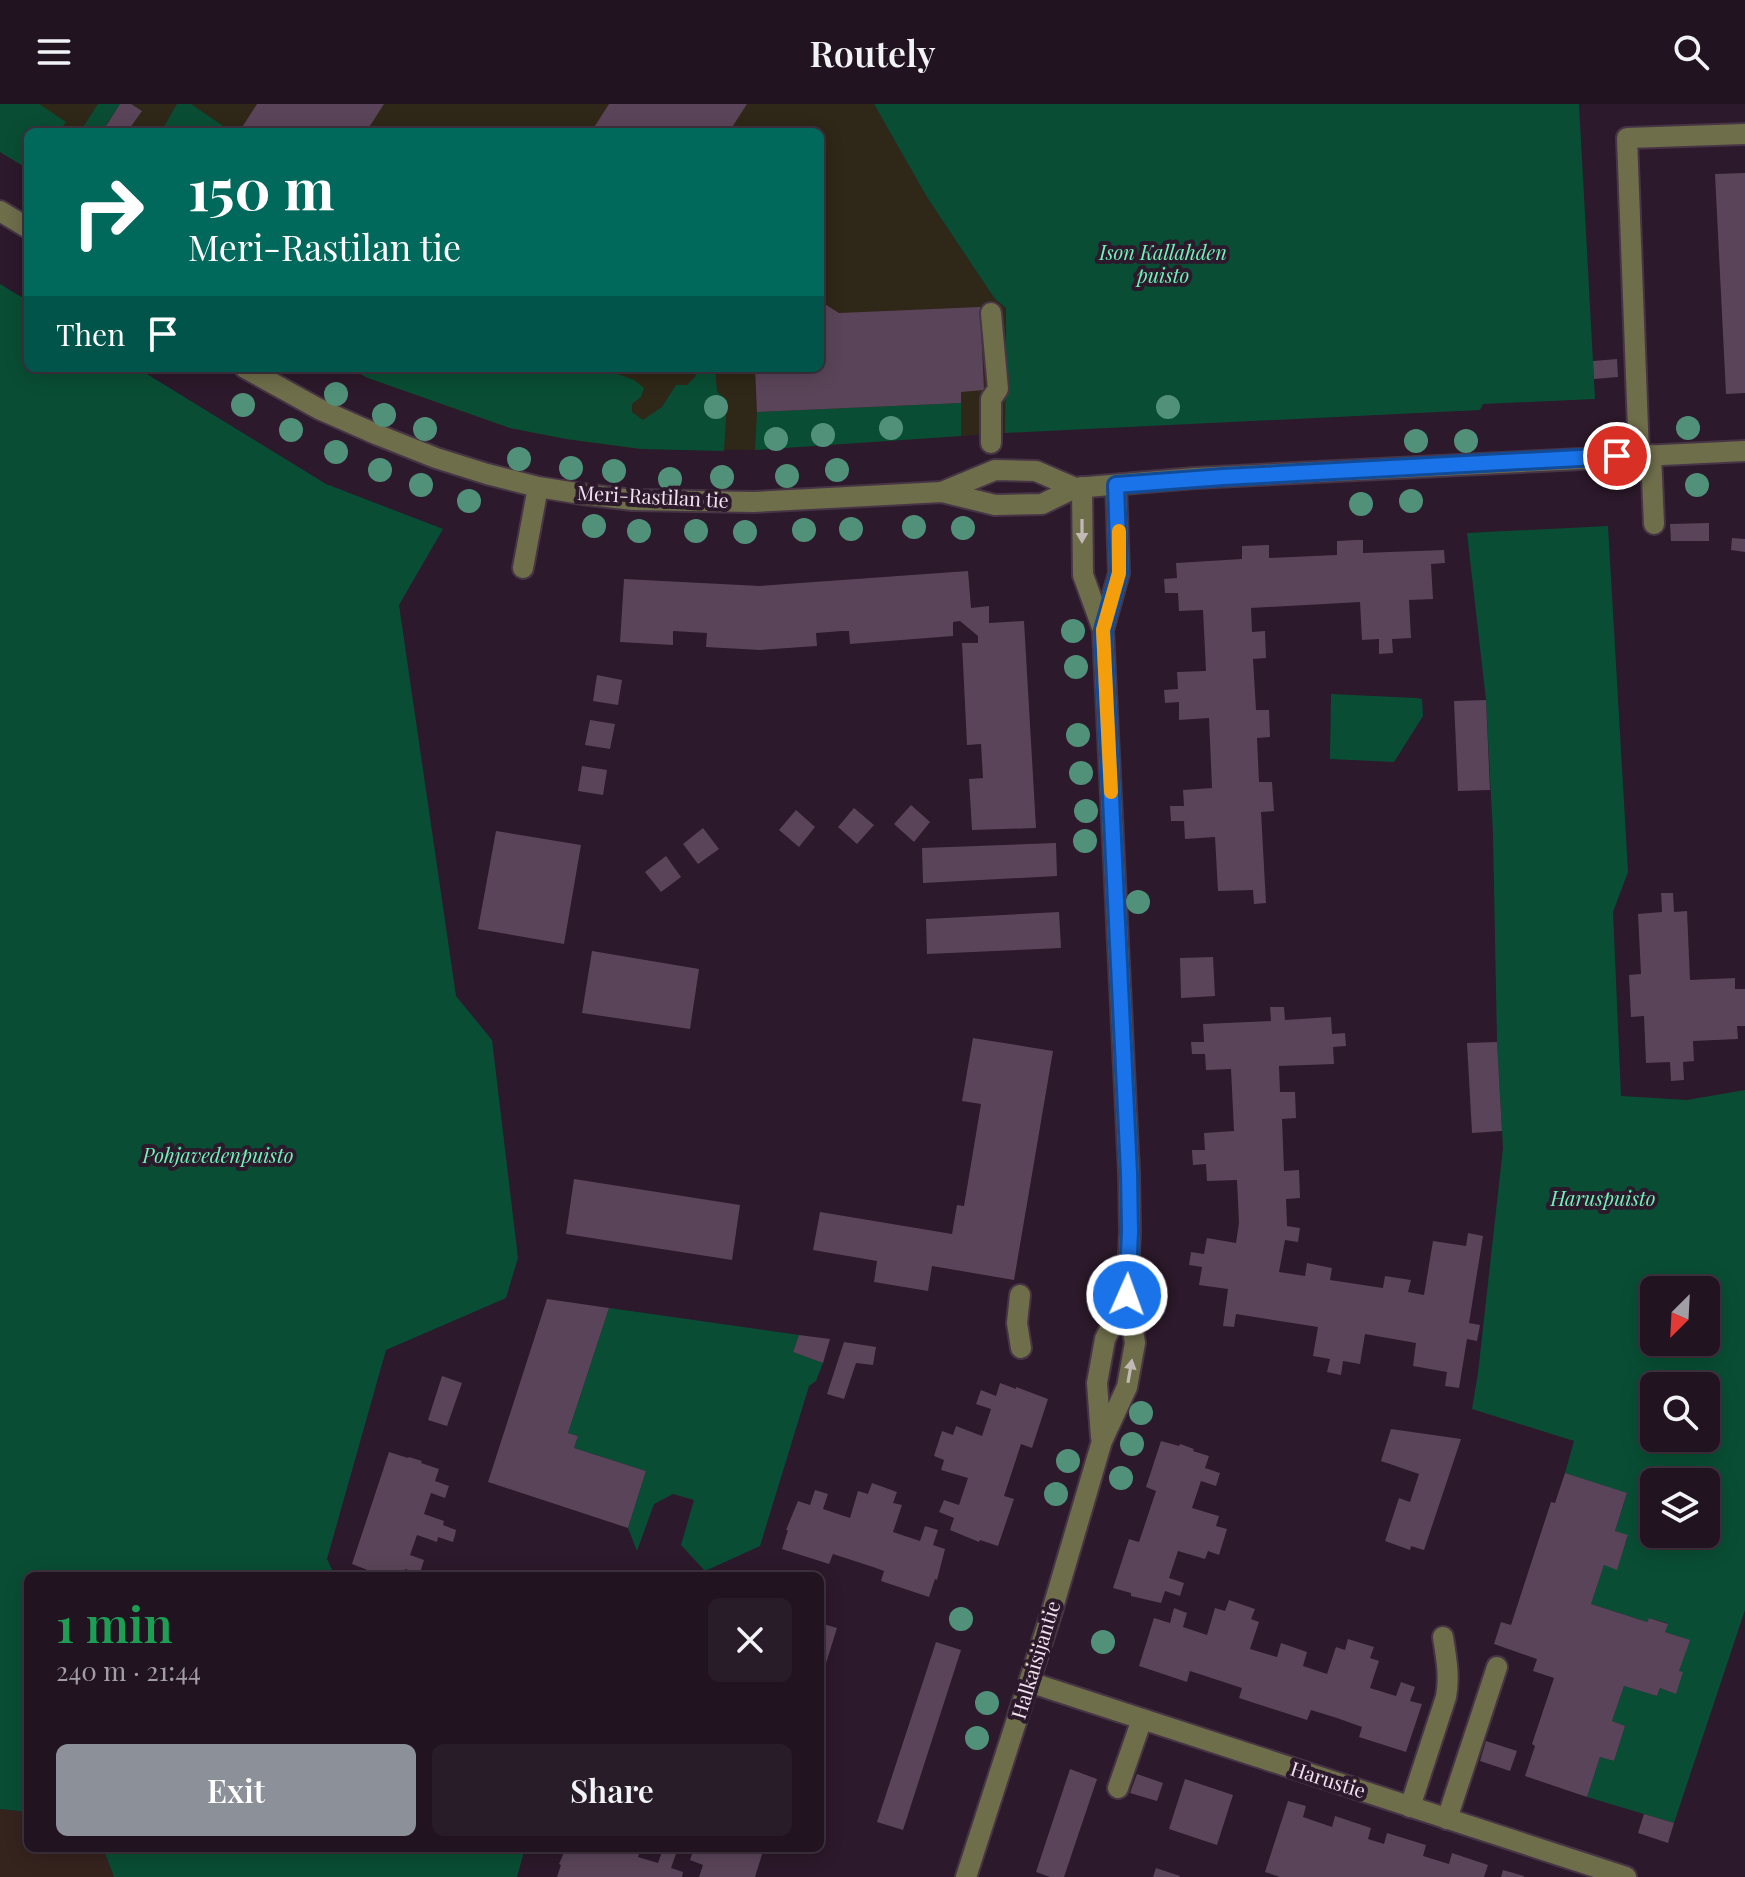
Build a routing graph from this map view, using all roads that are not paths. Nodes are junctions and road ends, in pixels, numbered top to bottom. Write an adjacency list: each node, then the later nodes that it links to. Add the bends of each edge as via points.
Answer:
1 (1745, 134): 8 (street, via 1627,138)
2 (0, 211): 3 (street)
3 (24, 226)
4 (991, 313): 6 (street, via 998,389 991,399)
5 (252, 372): 10 (street, Meri-Rastilan tie, via 378,435)
6 (991, 443)
7 (1745, 451): 8 (street, Meri-Rastilan tie)
8 (1645, 455): 9 (street, Meri-Rastilan tie); 13 (street)
9 (1116, 485): 11 (street, Meri-Rastilan tie); 15 (street, Halkaisijantie, via 1119,573)
10 (538, 487): 12 (street, Meri-Rastilan tie, via 633,500 754,502); 14 (street)
11 (1078, 487): 12 (street, Meri-Rastilan tie, via 1042,504 995,505); 12 (street, Meri-Rastilan tie, via 1036,471 995,470); 15 (street, Halkaisijantie, one-way to 15, via 1083,575)
12 (942, 492)
13 (1654, 524)
14 (523, 568)
15 (1103, 630): 17 (street, Halkaisijantie, via 1129,1173)
16 (1020, 1295): 18 (street)
17 (1127, 1295): 19 (street, Halkaisijantie, via 1105,1339 1097,1383); 19 (street, Halkaisijantie, one-way to 17, via 1127,1387 1135,1343)
18 (1021, 1348)
19 (1102, 1441): 22 (street, Halkaisijantie)
20 (1443, 1637): 25 (street, via 1446,1697)
21 (1497, 1667): 26 (street)
22 (1029, 1682): 23 (street, Harustie); 27 (street, Halkaisijantie)
23 (1142, 1719): 24 (street); 25 (street, Harustie)
24 (1118, 1788)
25 (1410, 1807): 26 (street, Harustie)
26 (1447, 1819): 28 (street, Harustie)
27 (966, 1877)
28 (1626, 1877)

